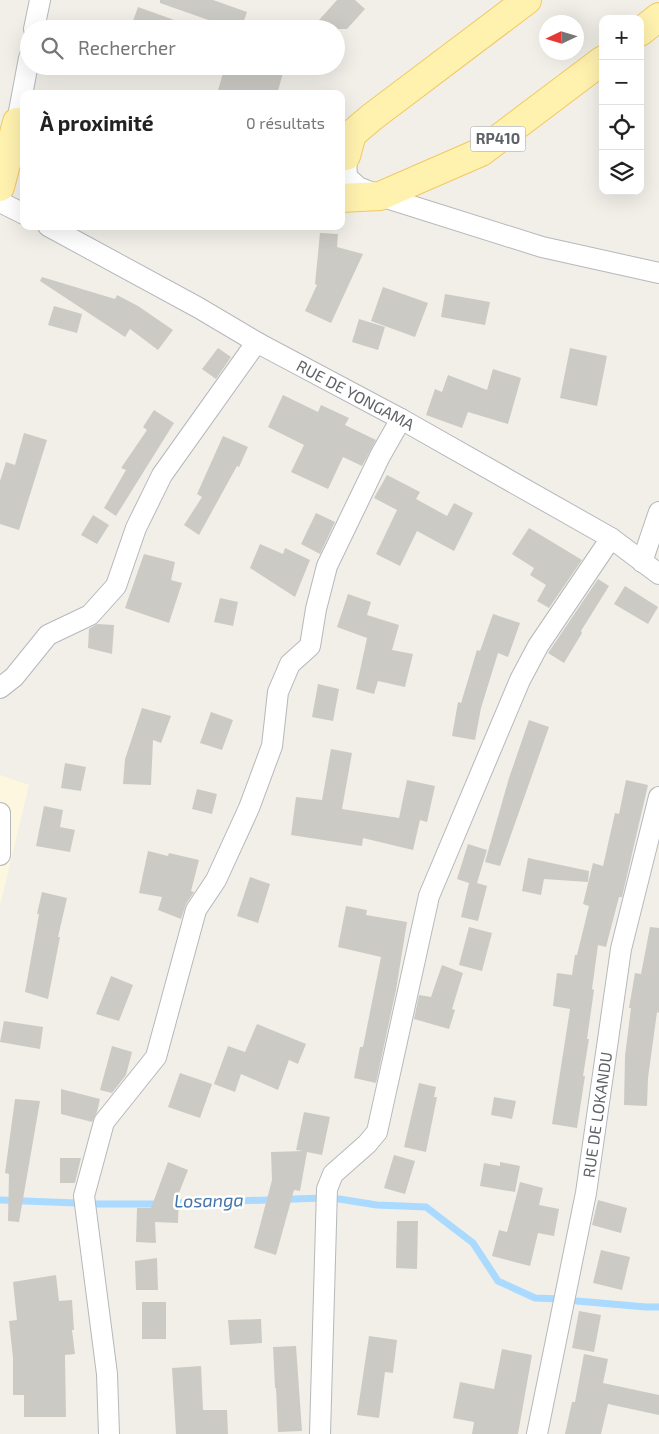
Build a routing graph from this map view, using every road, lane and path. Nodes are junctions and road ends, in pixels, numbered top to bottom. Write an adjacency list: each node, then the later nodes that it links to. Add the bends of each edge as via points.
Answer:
1 (40, 0): 4 (street)
2 (528, 0): 11 (main road, via 372,117 352,134)
3 (659, 17): 5 (main road)
4 (36, 20)
5 (644, 29)
6 (599, 63): 15 (main road, RP410, via 481,152)
7 (25, 75): 8 (street)
8 (21, 90)
9 (20, 94): 10 (street)
10 (13, 122): 12 (main road)
11 (345, 153)
12 (15, 160): 14 (main road)
13 (345, 161): 15 (street, via 348,177 358,187)
14 (0, 187)
15 (380, 196): 16 (main road, RP410); 20 (street, via 542,247)
16 (345, 198)
17 (0, 202): 18 (street)
18 (20, 212)
19 (55, 230): 21 (street, RUE DE YONGAMA)
20 (659, 273)
21 (258, 343): 22 (street, RUE DE YONGAMA); 27 (street, via 162,475 136,528 116,586 90,615 48,635 14,677)
22 (401, 419): 24 (street, RUE DE YONGAMA); 31 (street, via 327,566 310,646 290,664 278,692 272,746 249,808 220,871 196,910 156,1057 104,1122 84,1196 106,1374)
23 (659, 512): 25 (street)
24 (611, 538): 25 (street, RUE DE YONGAMA); 32 (street, via 538,646 520,680 429,896 377,1132 333,1174 327,1189)
25 (642, 562): 26 (street, RUE DE YONGAMA)
26 (659, 574)
27 (0, 688)
28 (659, 797): 33 (street, RUE DE LOKANDU, via 621,949 586,1193)
29 (0, 813): 30 (street)
30 (0, 855)
31 (109, 1434)
32 (320, 1434)
33 (537, 1434)

